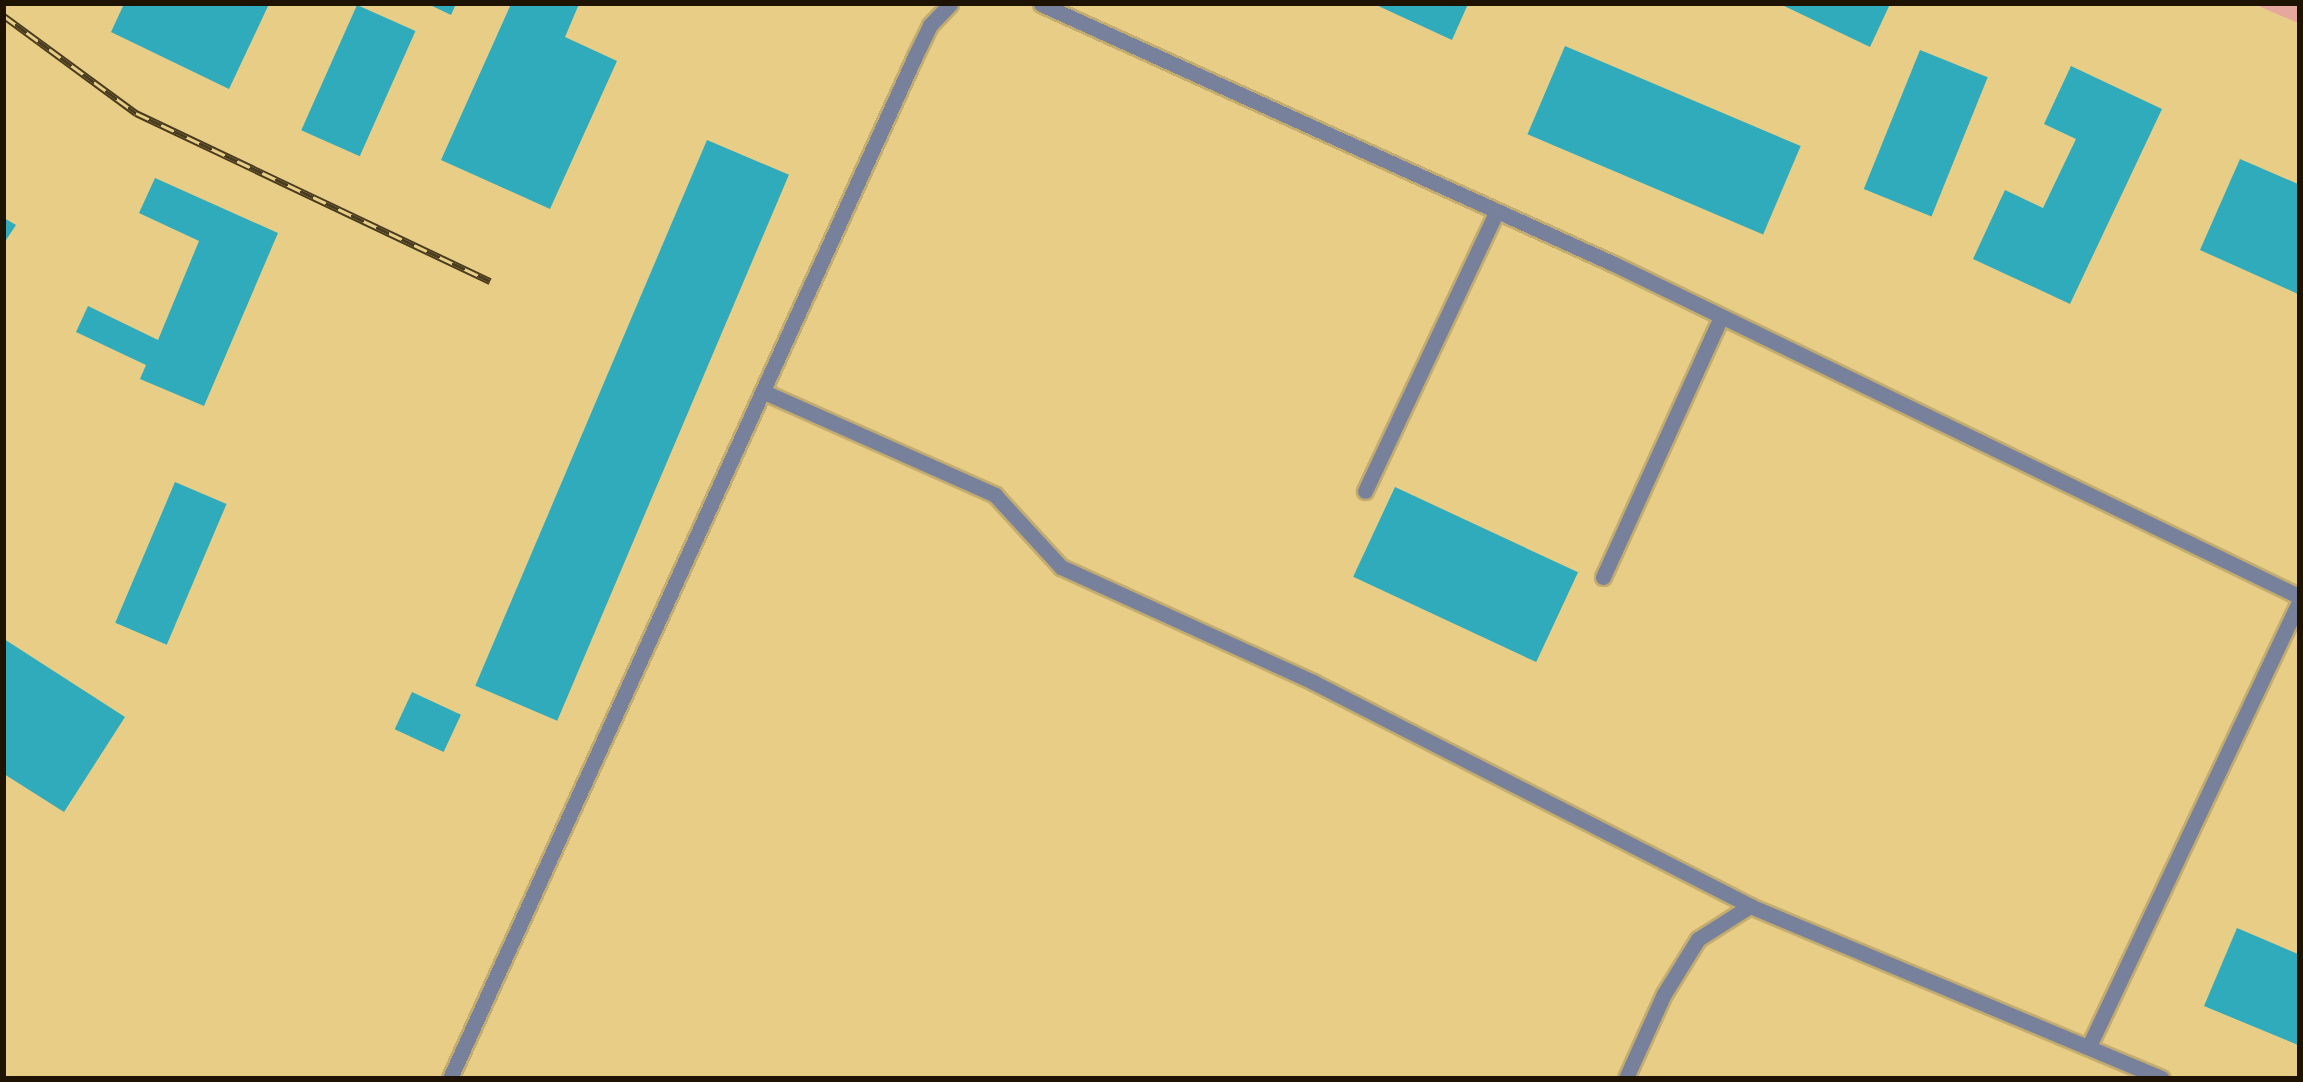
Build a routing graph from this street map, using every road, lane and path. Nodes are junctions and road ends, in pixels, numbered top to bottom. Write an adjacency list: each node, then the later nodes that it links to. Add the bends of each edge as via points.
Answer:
1 (950, 4): 5 (lane, via 930,25 915,56)
2 (1041, 4): 3 (lane)
3 (1496, 213): 4 (lane); 6 (lane)
4 (1721, 317): 7 (lane); 8 (lane)
5 (764, 392): 10 (lane, via 995,495 1061,567 1314,682); 12 (lane)
6 (1365, 491)
7 (1603, 578)
8 (2298, 596)
9 (2298, 604): 11 (lane)
10 (1750, 906): 11 (lane); 13 (lane, via 1698,939 1664,994)
11 (2090, 1044): 14 (lane)
12 (450, 1077)
13 (1626, 1077)
14 (2162, 1077)

